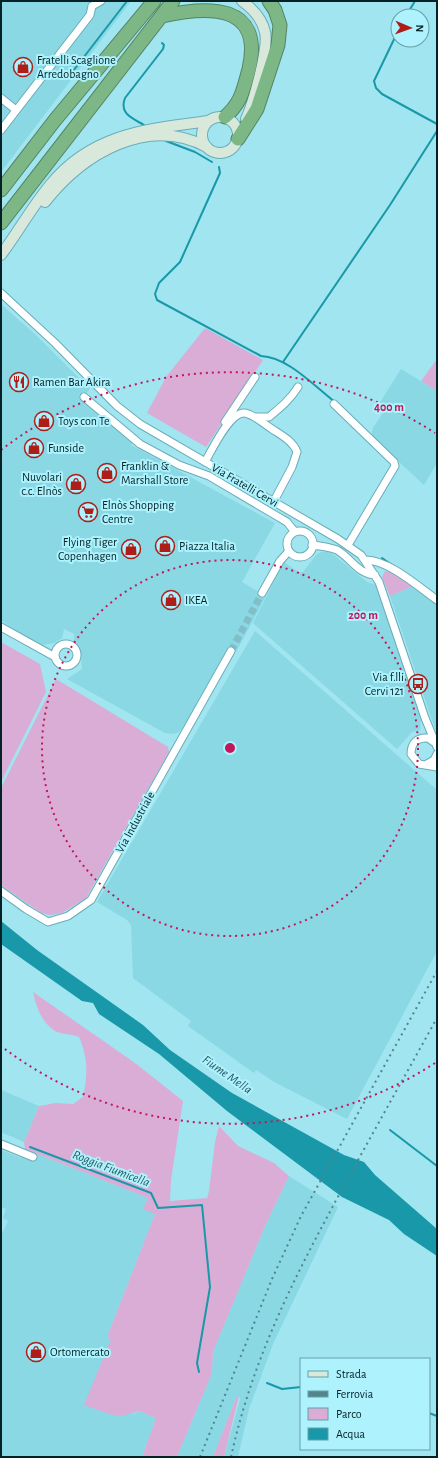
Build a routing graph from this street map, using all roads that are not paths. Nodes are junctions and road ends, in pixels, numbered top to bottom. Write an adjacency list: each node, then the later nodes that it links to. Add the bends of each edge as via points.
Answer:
1 (101, 1): 6 (street)
2 (174, 1): 7 (highway)
3 (242, 1): 8 (street, via 258,15 265,32 266,46)
4 (269, 1): 14 (highway, via 280,26 278,45 257,109)
5 (151, 3): 16 (highway)
6 (91, 4): 10 (street, via 90,15)
7 (162, 16): 11 (highway, via 197,10 216,11 231,15 246,26 252,46 250,61 240,99); 17 (highway)
8 (256, 84): 11 (street, via 248,99); 14 (street, via 251,107)
9 (1, 98): 10 (street)
10 (16, 110): 13 (street)
11 (227, 118): 12 (street, via 218,117); 14 (street, via 236,126)
12 (209, 121): 15 (street, via 203,131); 18 (street, via 138,131 90,150 50,184)
13 (1, 130)
14 (238, 137): 15 (street, via 233,147 223,152)
15 (207, 147): 18 (street, via 184,136 164,134 127,141 107,149 65,178)
16 (1, 190)
17 (1, 223)
18 (7, 246): 19 (street)
19 (1, 255)
20 (1, 293): 26 (street, Via Fratelli Cervi, via 56,343 117,406 140,424)
21 (255, 377): 26 (street)
22 (298, 387): 25 (street, via 288,403 280,406 269,417)
23 (84, 397): 28 (street, via 140,444 179,465 209,476 287,522)
24 (334, 404): 29 (street, via 394,462 395,466)
25 (254, 417): 26 (street, via 241,414 232,420); 27 (street, via 289,441 297,452)
26 (203, 460): 27 (street, Via Fratelli Cervi)
27 (274, 501): 29 (street, Via Fratelli Cervi)
28 (295, 532): 30 (street, via 308,534); 31 (street, via 288,540)
29 (348, 545): 32 (street, Via Fratelli Cervi)
30 (312, 546): 31 (street, via 303,556 296,556); 33 (street, via 326,546 337,551 364,573)
31 (290, 551): 34 (street, via 280,561)
32 (365, 560): 33 (street, Via Fratelli Cervi); 35 (street, via 384,564)
33 (375, 575): 41 (street, Via Fratelli Cervi, via 386,599)
34 (262, 593)
35 (437, 600)
36 (1, 627): 37 (street)
37 (40, 647): 38 (street); 40 (street)
38 (58, 647): 40 (street); 40 (street, via 64,644 71,645 76,650 77,657 74,663 65,666)
39 (231, 651): 47 (street, Via Industriale, via 91,900 68,916 48,922)
40 (55, 657)
41 (425, 718): 42 (street, Via Fratelli Cervi, via 427,731); 43 (street, Via Fratelli Cervi)
42 (424, 738): 43 (street, Via Fratelli Cervi, via 431,739); 45 (street, via 415,742 411,754 415,761)
43 (436, 746)
44 (437, 754): 45 (street, via 434,760)
45 (427, 764): 46 (street)
46 (437, 767)
47 (1, 891)
48 (1, 1144): 49 (street)
49 (33, 1157)

